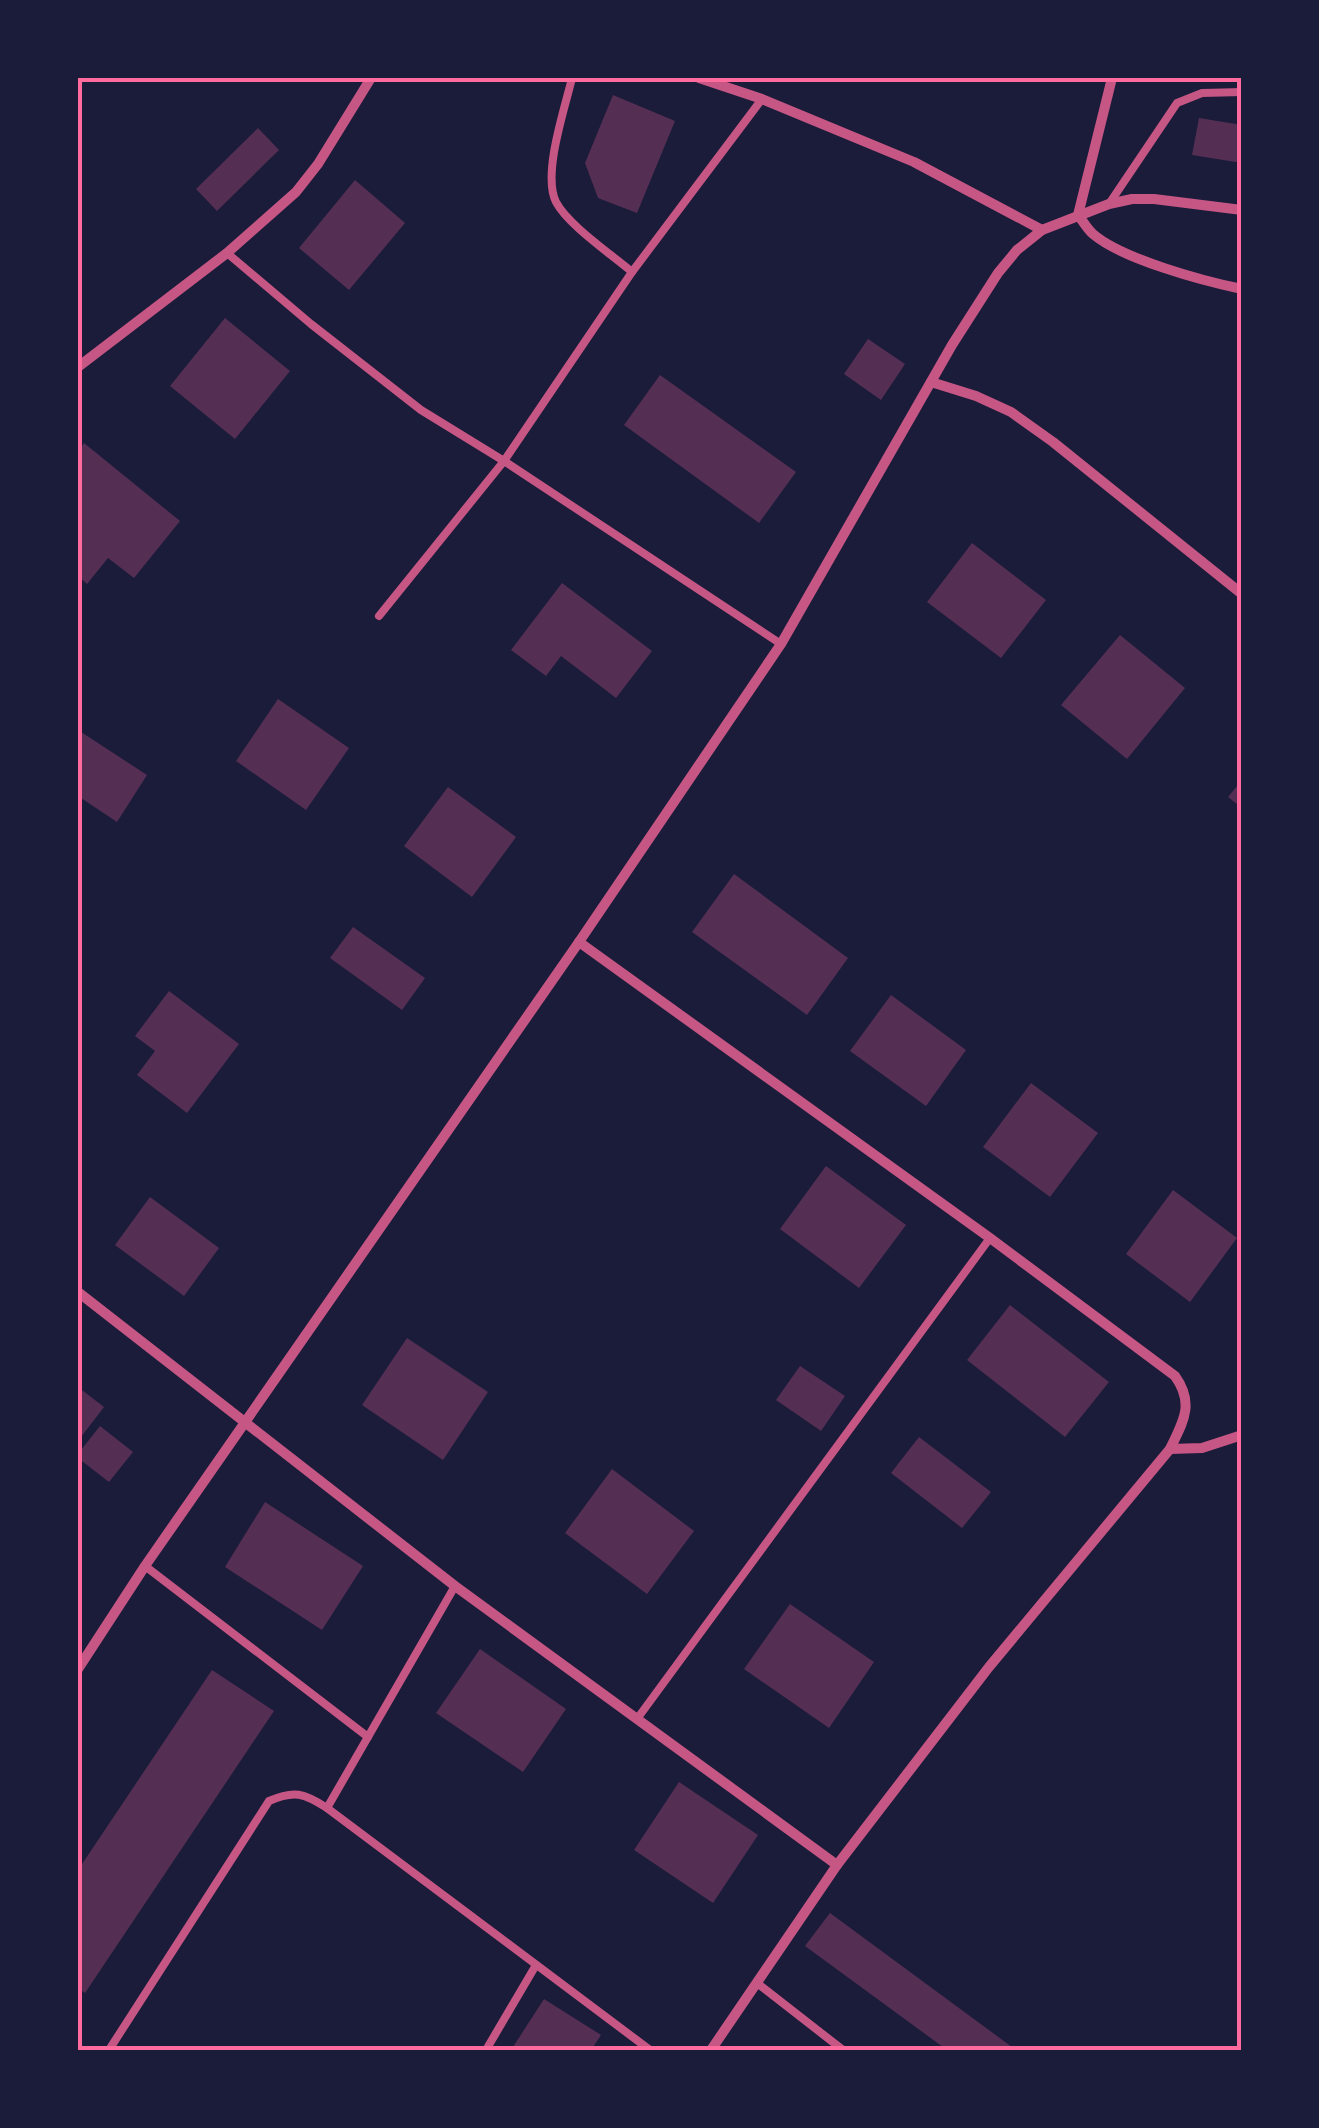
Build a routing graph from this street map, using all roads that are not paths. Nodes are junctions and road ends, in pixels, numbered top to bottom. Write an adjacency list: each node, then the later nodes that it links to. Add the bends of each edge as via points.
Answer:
1 (371, 78): 12 (street, via 296,192)
2 (572, 78): 13 (lane, via 550,173 554,200)
3 (699, 78): 5 (street)
4 (1112, 78): 10 (street)
5 (716, 81): 7 (street)
6 (1242, 92): 8 (lane, via 1177,103)
7 (762, 99): 11 (street, via 914,162); 13 (lane)
8 (1109, 204): 9 (street, via 1154,199); 10 (street)
9 (1242, 210)
10 (1078, 215): 11 (street); 14 (street, via 1092,234 1136,256)
11 (1042, 230): 16 (street, via 998,273)
12 (227, 252): 15 (street); 17 (lane, via 421,410)
13 (632, 272): 17 (lane)
14 (1242, 289)
15 (78, 367)
16 (931, 382): 18 (street, via 1011,412); 20 (street)
17 (504, 461): 19 (lane); 20 (lane)
18 (1242, 594)
19 (379, 616)
20 (781, 644): 21 (street)
21 (580, 942): 22 (street); 24 (street)
22 (990, 1238): 26 (street, via 1175,1376 1187,1404); 30 (lane)
23 (78, 1292): 24 (street)
24 (246, 1421): 27 (street); 28 (street)
25 (1242, 1435): 26 (street)
26 (1170, 1450): 33 (street, via 989,1667)
27 (145, 1566): 29 (street); 31 (lane)
28 (455, 1586): 30 (street); 31 (lane)
29 (78, 1669)
30 (637, 1719): 33 (street)
31 (368, 1737): 32 (lane)
32 (327, 1808): 34 (lane); 36 (lane, via 287,1793 268,1801)
33 (837, 1865): 35 (street)
34 (536, 1966): 37 (lane); 38 (lane)
35 (757, 1983): 39 (street); 40 (lane)
36 (109, 2050)
37 (486, 2050)
38 (650, 2050)
39 (711, 2050)
40 (843, 2050)

